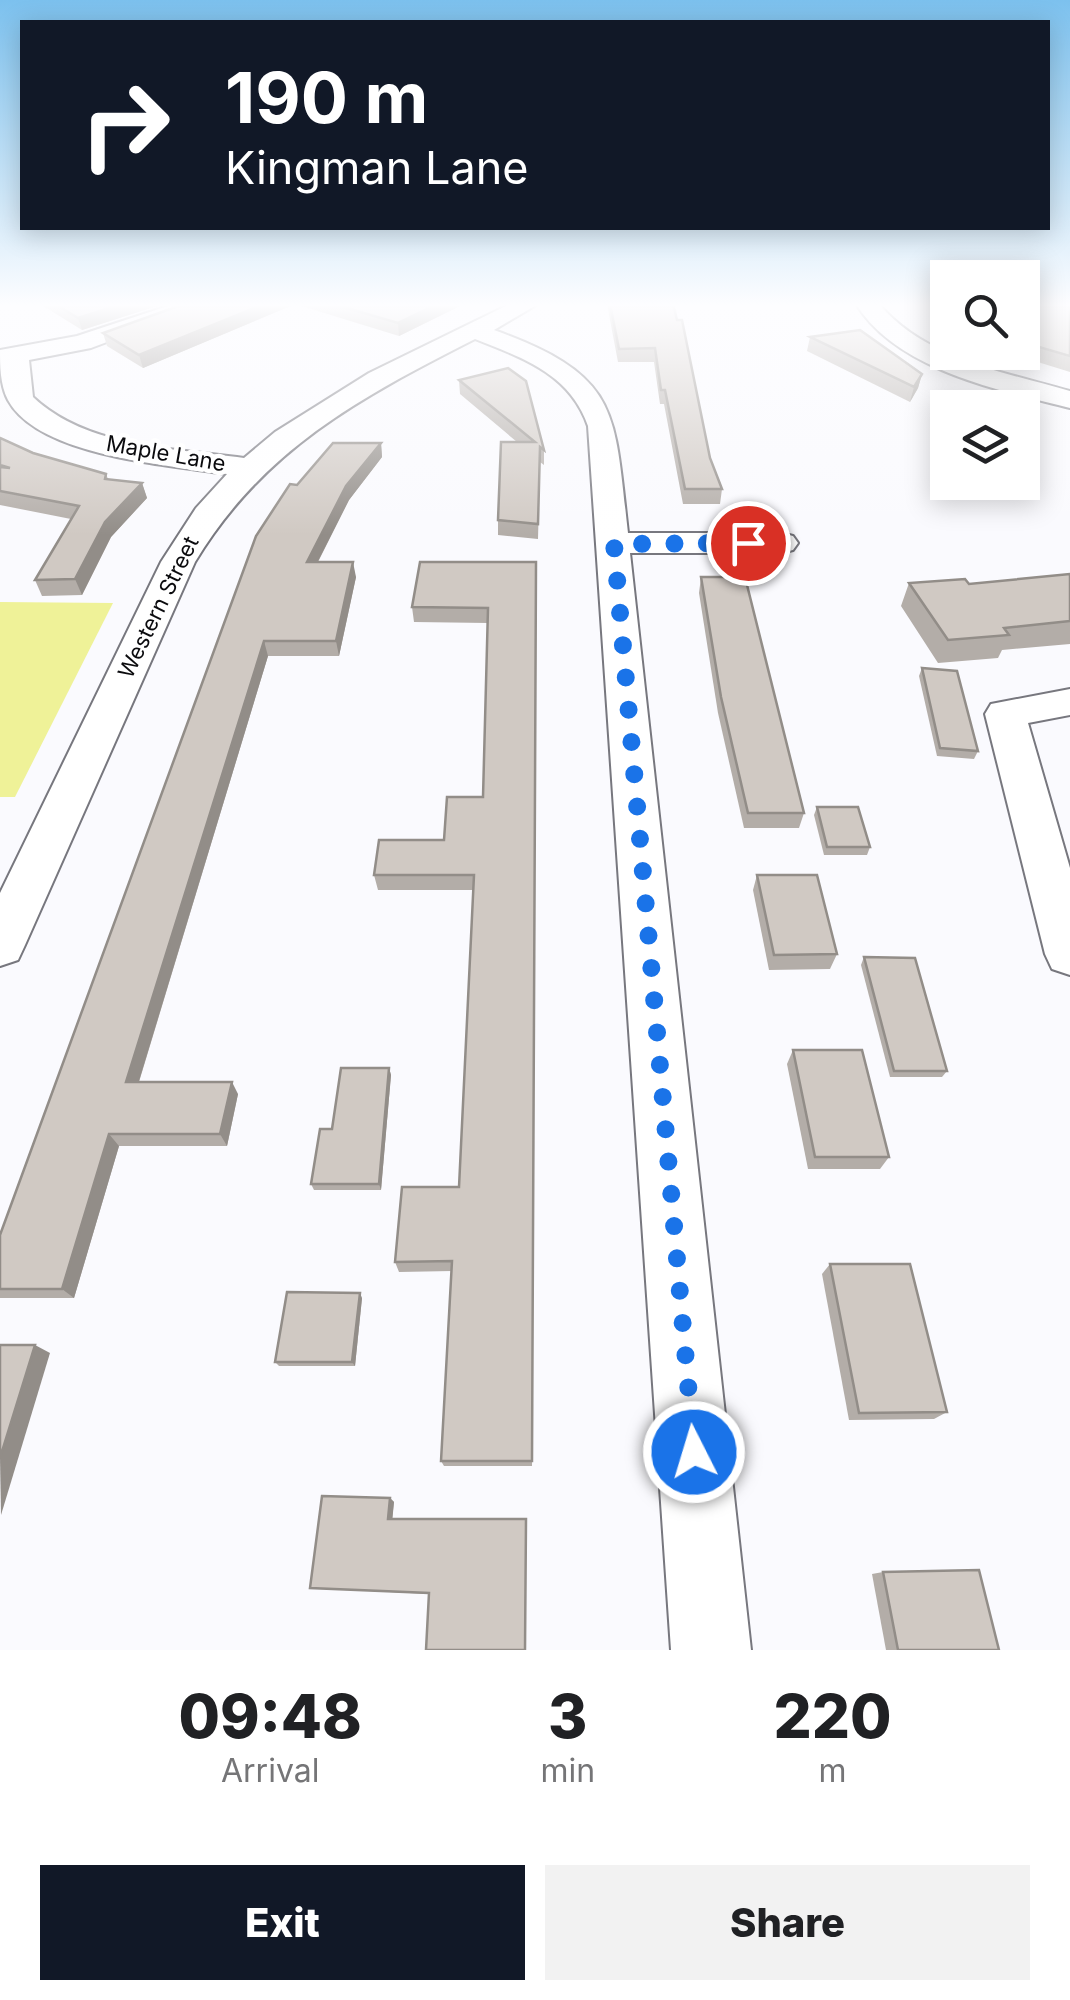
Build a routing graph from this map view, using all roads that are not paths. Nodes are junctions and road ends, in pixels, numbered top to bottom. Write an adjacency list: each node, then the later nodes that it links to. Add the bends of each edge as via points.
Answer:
1 (15, 381): 6 (street, Maple Lane, via 19,395 52,425 96,440)
2 (380, 381): 6 (street, Western Street, via 285,436)
3 (571, 381): 8 (street, via 594,403 606,450)
4 (1014, 381): 5 (street)
5 (1070, 400)
6 (247, 468): 10 (street, Western Street, via 190,537)
7 (781, 543): 8 (street)
8 (614, 544): 12 (street)
9 (1070, 702): 11 (street, via 1004,714)
10 (1, 942)
11 (1070, 954)
12 (711, 1650)

